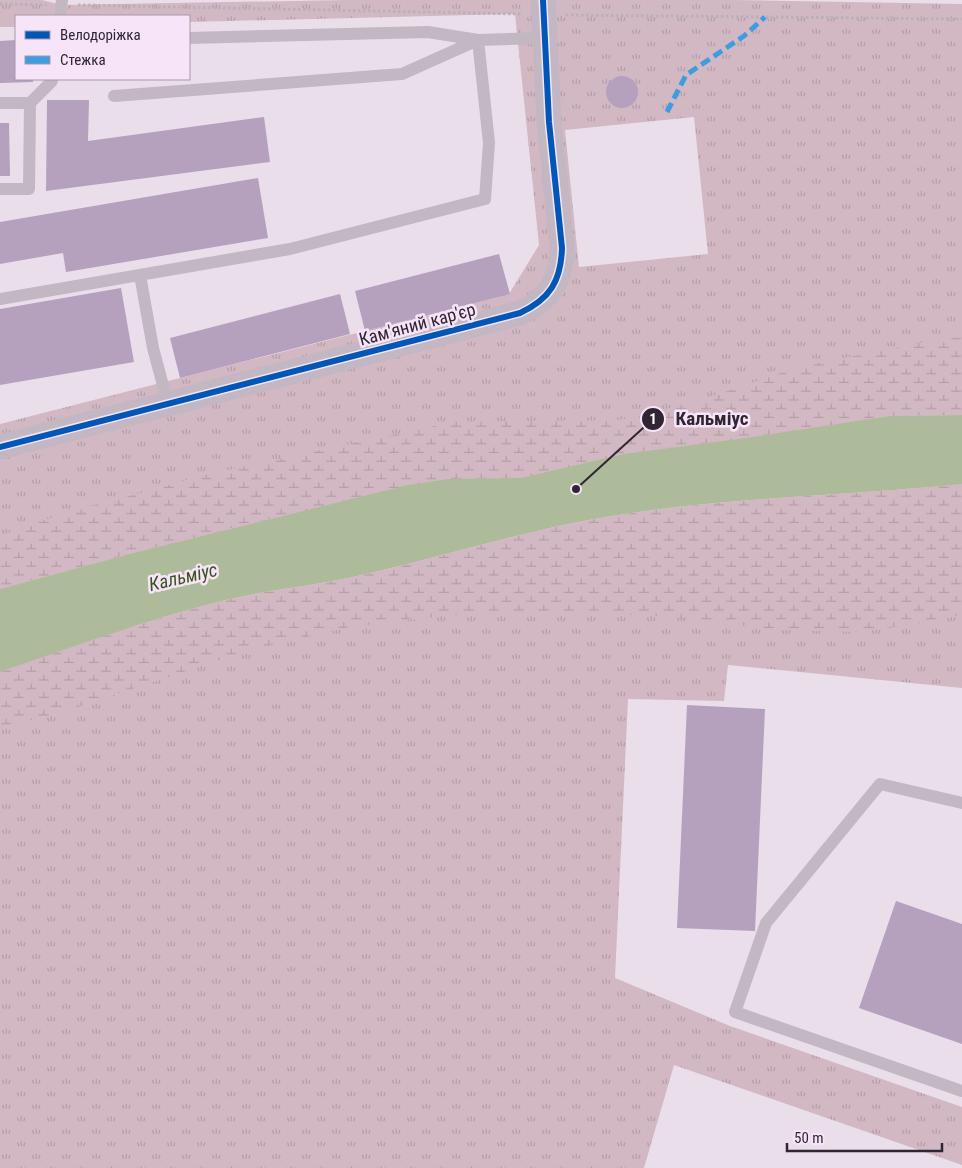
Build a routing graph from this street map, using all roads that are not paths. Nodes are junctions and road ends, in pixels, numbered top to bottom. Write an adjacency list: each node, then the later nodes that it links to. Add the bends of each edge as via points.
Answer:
1 (544, 18): 3 (lane); 11 (street, Кам'яний кар'єр, via 549,122 562,248 562,265 547,295 520,313)
2 (190, 38): 3 (lane, via 428,32)
3 (478, 40): 5 (lane, via 402,74); 9 (lane, via 489,143 485,200 290,249)
4 (52, 80): 6 (lane)
5 (114, 96)
6 (30, 103): 7 (lane); 8 (lane, via 29,189)
7 (0, 104)
8 (0, 189)
9 (140, 275): 10 (lane); 11 (lane, via 153,348)
10 (0, 299)
11 (168, 404): 12 (street, Кам'яний кар'єр)
12 (0, 447)
13 (962, 803): 14 (lane, via 880,784 766,922 735,1012)
14 (962, 1091)

